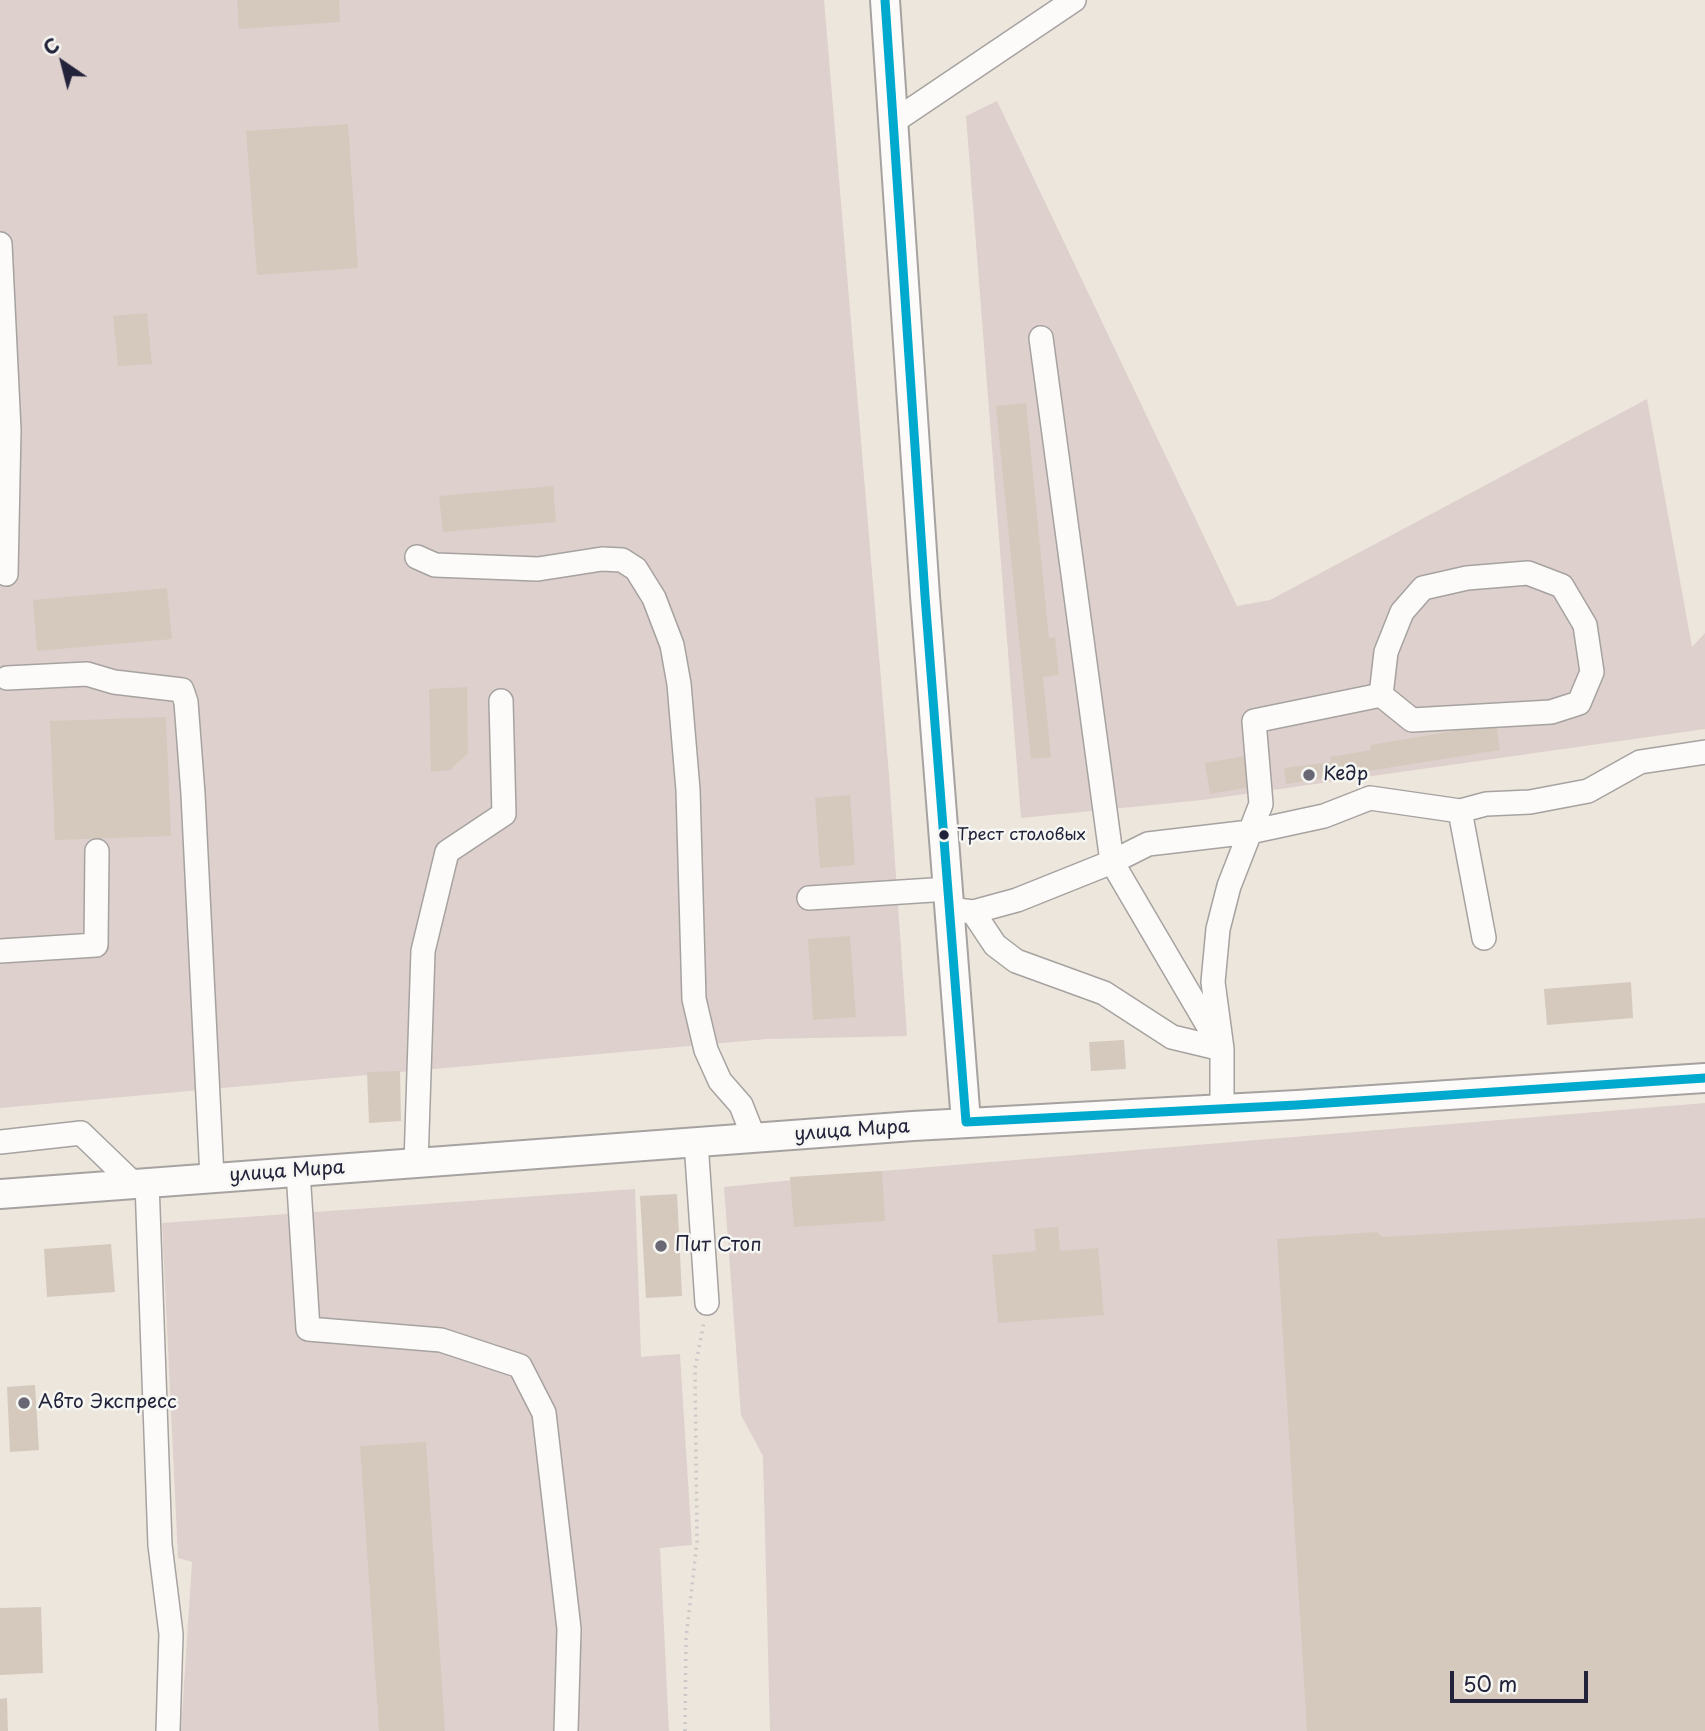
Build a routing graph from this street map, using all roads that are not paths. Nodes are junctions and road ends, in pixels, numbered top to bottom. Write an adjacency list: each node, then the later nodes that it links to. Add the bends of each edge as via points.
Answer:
1 (885, 0): 3 (main road)
2 (1074, 0): 3 (lane)
3 (893, 122): 18 (main road, via 925,596)
4 (0, 244): 6 (lane)
5 (1041, 338): 16 (lane)
6 (5, 430): 8 (lane)
7 (417, 557): 25 (lane, via 435,565 538,569 622,560 636,569 653,598 672,645 679,684 688,790 694,999 706,1050 720,1081 741,1105)
8 (6, 574)
9 (7, 678): 30 (lane, via 87,674 182,690 193,794)
10 (1381, 695): 10 (lane, via 1390,642 1402,612 1423,588 1467,578 1528,573 1562,586 1585,625 1592,672 1579,703 1551,712 1412,720); 14 (lane, via 1254,721 1261,804)
11 (501, 701): 28 (lane, via 504,814 447,852 422,951)
12 (1705, 752): 13 (lane, via 1640,762 1587,791)
13 (1460, 811): 14 (lane, via 1370,798 1324,816); 19 (lane)
14 (1250, 832): 16 (lane, via 1149,844); 21 (lane, via 1218,929 1213,982)
15 (97, 850): 20 (lane, via 96,945)
16 (1112, 862): 18 (lane, via 1017,900); 21 (lane)
17 (809, 898): 18 (lane)
18 (957, 904): 21 (lane, via 1016,961 1104,993 1172,1037); 24 (main road)
19 (1484, 938)
20 (0, 951)
21 (1222, 1049): 23 (lane)
22 (1705, 1078): 23 (main road, улица Мира)
23 (1222, 1108): 24 (main road, улица Мира)
24 (966, 1122): 25 (main road, улица Мира)
25 (754, 1138): 27 (main road, улица Мира)
26 (0, 1142): 31 (lane, via 80,1133)
27 (696, 1142): 28 (main road, улица Мира); 33 (lane)
28 (416, 1163): 29 (main road, улица Мира)
29 (298, 1171): 30 (main road, улица Мира); 35 (lane, via 308,1329 441,1340 520,1366 544,1413 569,1629)
30 (212, 1177): 31 (main road, улица Мира)
31 (140, 1183): 32 (main road, улица Мира); 34 (lane, via 160,1545 171,1634)
32 (0, 1194)
33 (707, 1303)
34 (168, 1731)
35 (566, 1731)

